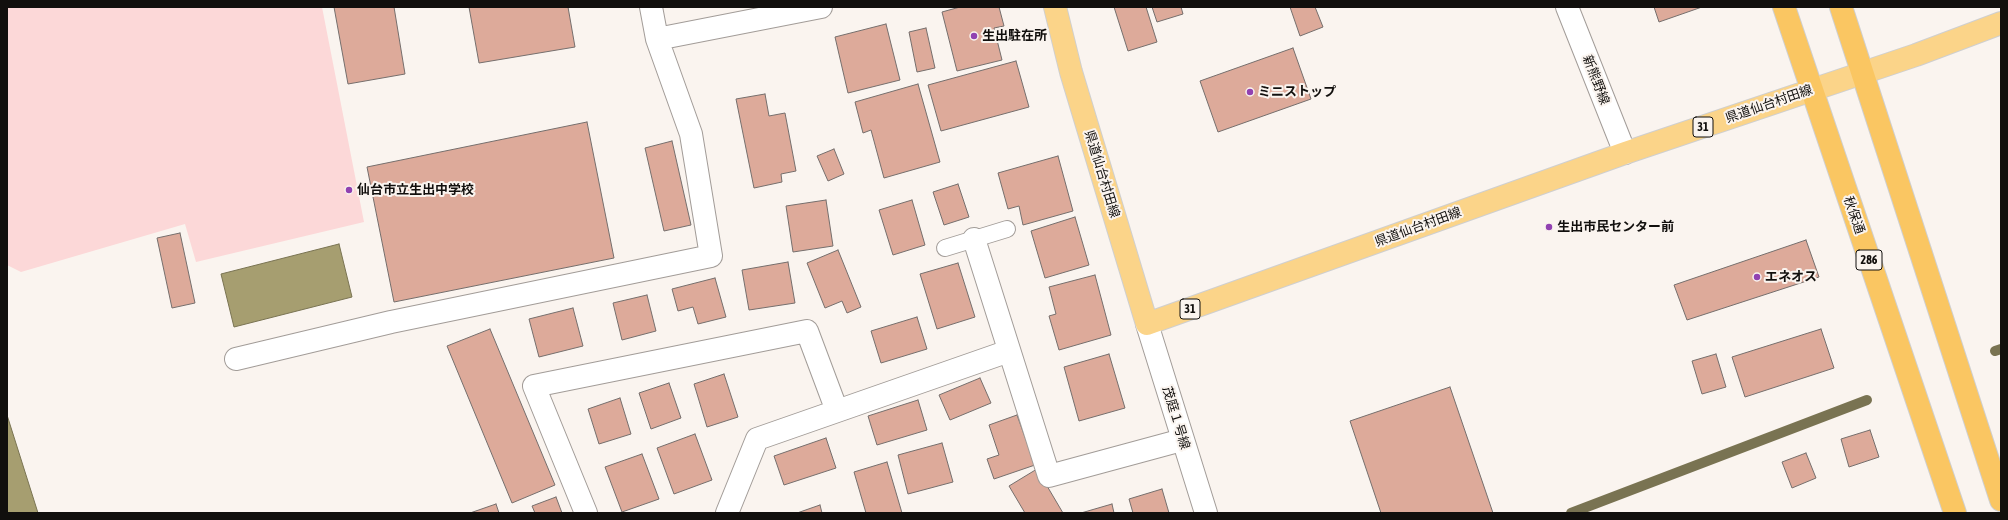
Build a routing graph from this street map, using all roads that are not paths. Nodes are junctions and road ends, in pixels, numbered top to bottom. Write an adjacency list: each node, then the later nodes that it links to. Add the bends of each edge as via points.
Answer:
1 (651, 7): 8 (street)
2 (821, 7): 8 (street)
3 (1055, 7): 15 (main road, 県道仙台村田線, via 1071,72)
4 (1567, 7): 11 (street, 新熊野線)
5 (1784, 7): 10 (highway, 秋保通 / 286)
6 (1841, 7): 9 (highway)
7 (2001, 23): 9 (main road, 県道仙台村田線 / 31)
8 (658, 39): 17 (street, via 691,134 710,256 391,322)
9 (1863, 73): 10 (main road, 県道仙台村田線 / 31); 20 (highway)
10 (1812, 90): 11 (main road, 県道仙台村田線 / 31); 24 (highway, 秋保通 / 286)
11 (1625, 153): 15 (main road, 県道仙台村田線 / 31)
12 (1007, 229): 13 (lane)
13 (974, 239): 14 (lane); 16 (street)
14 (945, 248)
15 (1147, 324): 19 (street, 茂庭１号線)
16 (1009, 350): 18 (street); 19 (street, via 1049,476)
17 (236, 359)
18 (837, 411): 21 (street, via 807,331 534,386); 22 (street, via 757,438)
19 (1182, 440): 23 (street, 茂庭１号線)
20 (2001, 500)
21 (586, 513)
22 (727, 513)
23 (1206, 513)
24 (1955, 513)

